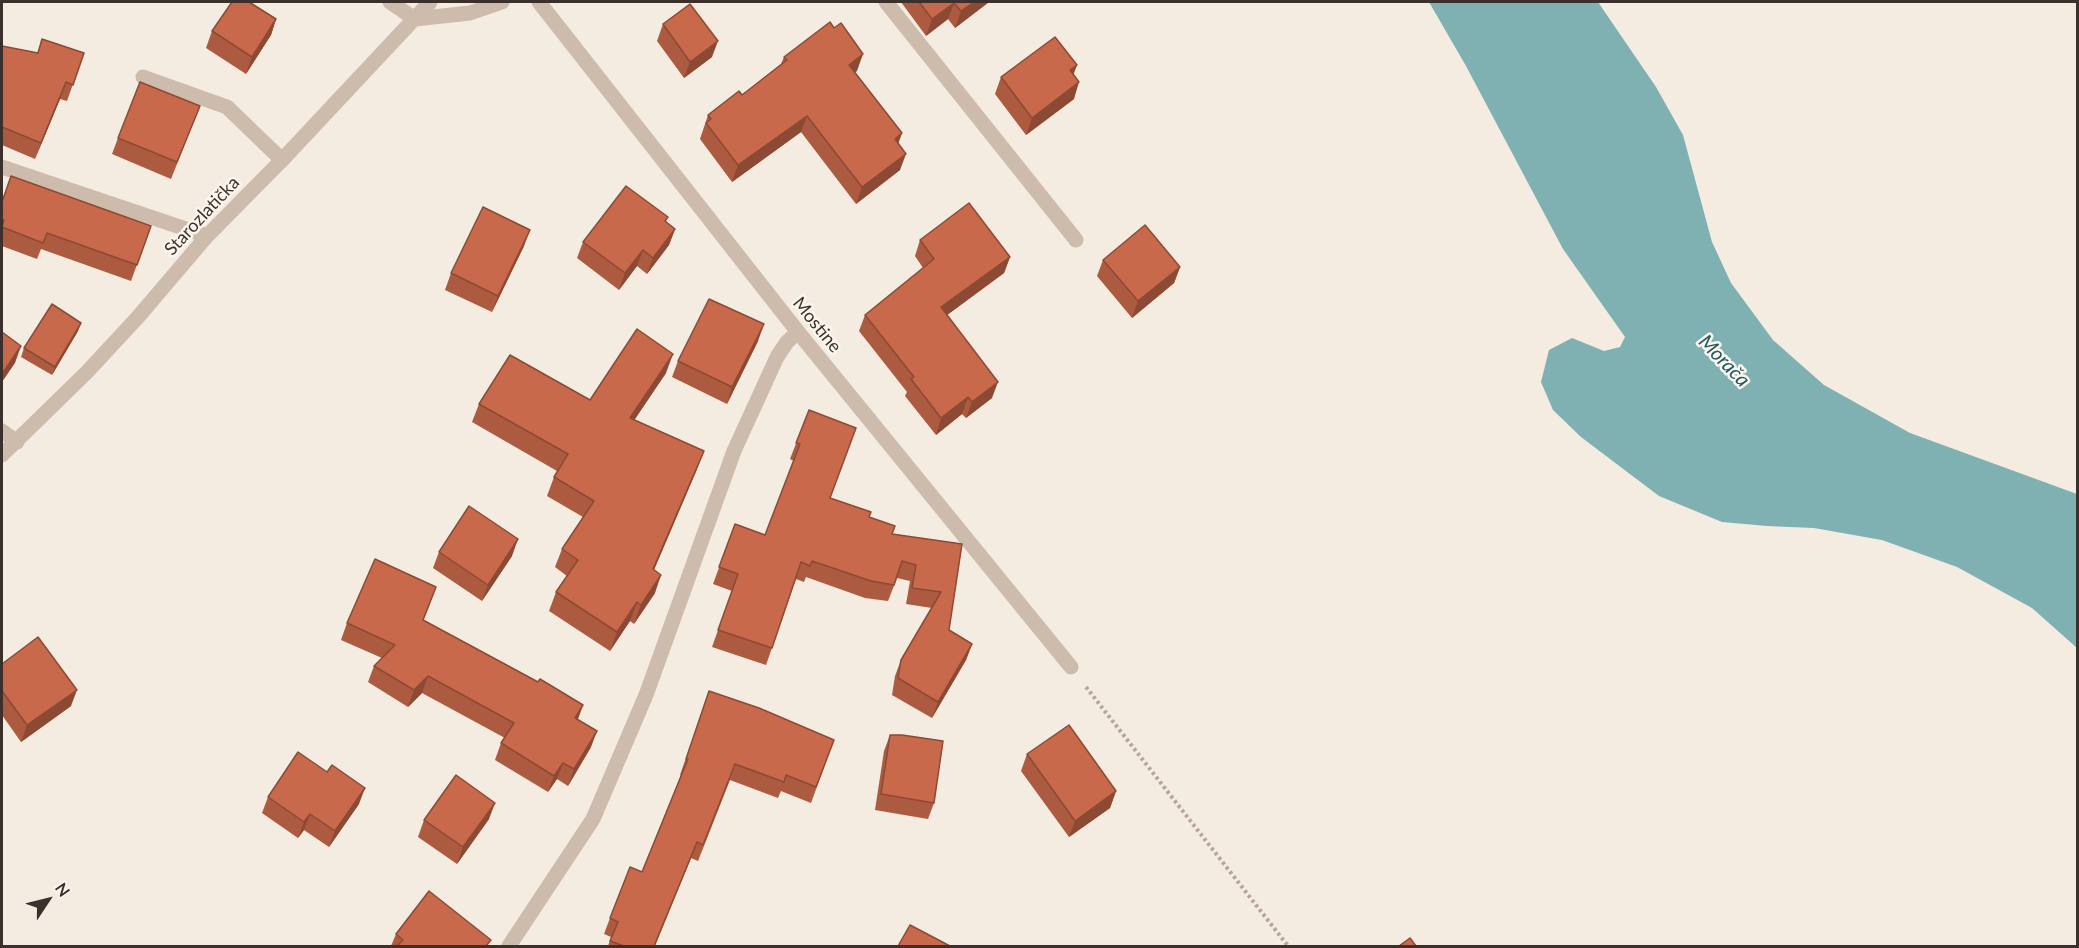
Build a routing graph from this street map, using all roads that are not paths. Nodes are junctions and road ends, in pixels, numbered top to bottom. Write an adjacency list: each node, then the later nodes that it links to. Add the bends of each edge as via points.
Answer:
1 (390, 2): 6 (street)
2 (429, 2): 6 (street, Starozlatička)
3 (502, 2): 6 (street, via 470,13)
4 (539, 2): 12 (street, Mostine)
5 (886, 2): 11 (street)
6 (415, 19): 8 (street, Starozlatička)
7 (143, 77): 8 (street, via 227,107)
8 (282, 160): 10 (street, Starozlatička)
9 (2, 167): 10 (street)
10 (207, 236): 14 (street, Starozlatička, via 102,356)
11 (1076, 240)
12 (798, 332): 16 (street, Mostine); 17 (street, via 777,357 734,451 646,695 592,819)
13 (2, 431): 14 (street)
14 (17, 442): 15 (street, Starozlatička)
15 (2, 455)
16 (1071, 667)
17 (509, 946)

